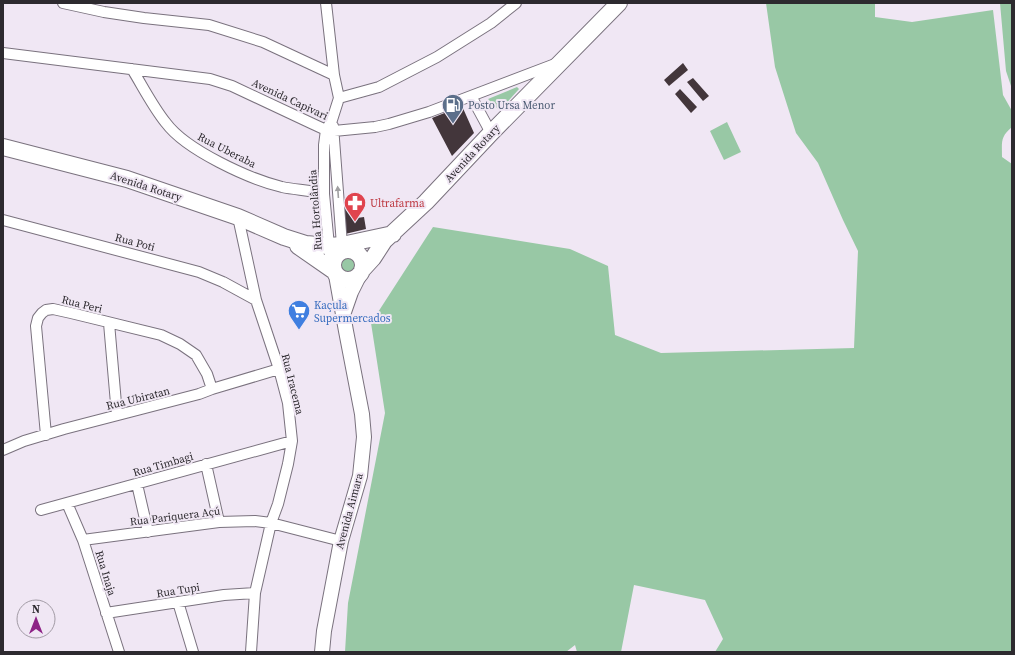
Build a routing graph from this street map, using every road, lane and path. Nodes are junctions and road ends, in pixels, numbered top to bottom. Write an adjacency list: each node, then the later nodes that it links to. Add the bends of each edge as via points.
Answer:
1 (63, 3): 8 (street, via 104,12 209,25 263,42)
2 (326, 3): 8 (street)
3 (516, 3): 10 (street, via 491,23 437,57 379,88)
4 (619, 3): 6 (main road, Avenida Rotary)
5 (3, 53): 7 (street, Avenida Capivari)
6 (559, 62): 9 (street, Avenida Capivari); 12 (main road, Avenida Rotary)
7 (132, 69): 11 (street, Avenida Capivari, via 210,79 232,86); 14 (street, Rua Uberaba, via 166,123 177,136 193,148 257,179 283,187)
8 (334, 74): 10 (street)
9 (471, 96): 11 (street, Avenida Capivari, via 389,124); 12 (street)
10 (339, 98): 11 (street)
11 (330, 130): 14 (street, Rua Hortolândia, via 324,144); 19 (street, Rua Hortolândia, one-way to 11)
12 (491, 133): 17 (main road, Avenida Rotary)
13 (3, 147): 15 (main road, Avenida Rotary, via 127,179)
14 (324, 194): 19 (street, Rua Hortolândia)
15 (238, 217): 18 (main road, Avenida Rotary); 22 (street, Rua Iracema)
16 (3, 220): 22 (street, Rua Poti, via 199,272)
17 (393, 234): 19 (main road, Avenida Rotary); 21 (main road, Avenida Rotary, via 384,241)
18 (284, 237): 19 (main road, Avenida Rotary, via 313,246); 20 (main road, Avenida Rotary)
19 (335, 246): 20 (street, Rua Hortolândia, via 330,256)
20 (335, 270): 21 (main road, via 345,280 350,280); 21 (main road, via 336,256 349,250 361,258); 23 (main road, Avenida Aimara)
21 (360, 273): 23 (main road)
22 (256, 300): 25 (street, Rua Iracema)
23 (343, 318): 39 (main road, Avenida Aimara, via 362,414 364,437 360,476)
24 (109, 323): 26 (street, Rua Peri, via 161,336 188,348 202,364); 27 (street); 28 (street, Rua Peri, via 52,309 46,310 38,318 36,326)
25 (279, 369): 26 (street, Rua Ubiratan); 29 (street, Rua Iracema, via 288,403)
26 (212, 389): 27 (street, Rua Ubiratan)
27 (117, 415): 28 (street, Rua Ubiratan)
28 (46, 435): 30 (street, Rua Ubiratan)
29 (292, 441): 31 (street, Rua Timbagi); 36 (street, Rua Iracema, via 278,504)
30 (3, 450)
31 (206, 464): 32 (street, Rua Timbagi); 35 (street)
32 (137, 484): 33 (street, Rua Timbagi); 37 (street)
33 (67, 503): 34 (street, Rua Timbagi); 38 (street, Rua Inaja)
34 (41, 510)
35 (218, 522): 36 (street, Rua Pariquera Açú); 37 (street, Rua Pariquera Açú)
36 (270, 523): 39 (street, Rua Pariquera Açú); 40 (street, Rua Iracema)
37 (148, 532): 38 (street, Rua Pariquera Açú)
38 (83, 540): 42 (street, Rua Inaja)
39 (341, 541): 46 (main road, Avenida Aimara)
40 (255, 593): 41 (street, Rua Tupi); 45 (street, Rua Iracema)
41 (178, 602): 42 (street, Rua Tupi); 44 (street)
42 (106, 613): 43 (street, Rua Inaja)
43 (119, 652)
44 (193, 652)
45 (251, 652)
46 (322, 652)

